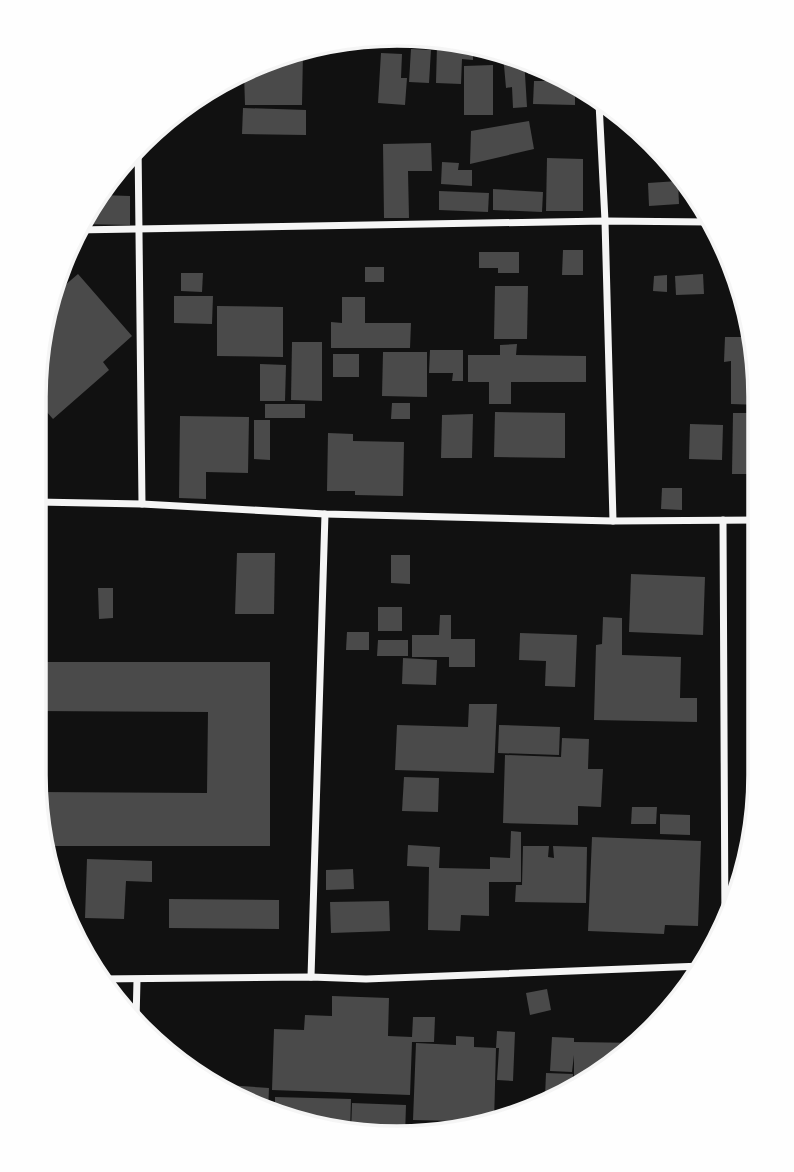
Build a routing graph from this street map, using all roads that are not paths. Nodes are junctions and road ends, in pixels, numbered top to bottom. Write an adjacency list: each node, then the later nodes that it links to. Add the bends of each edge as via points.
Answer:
1 (599, 110): 3 (street)
2 (138, 159): 5 (street)
3 (605, 221): 4 (street); 5 (street); 12 (street)
4 (701, 222)
5 (139, 229): 6 (street); 8 (street)
6 (88, 230)
7 (46, 502): 8 (street)
8 (142, 504): 9 (street)
9 (325, 514): 12 (street); 15 (street)
10 (723, 520): 11 (street); 12 (street); 13 (street)
11 (748, 520)
12 (613, 521)
13 (725, 902)
14 (691, 966): 15 (street, via 366,979)
15 (311, 977): 17 (street)
16 (111, 979): 17 (street)
17 (137, 980): 18 (street)
18 (136, 1011)

